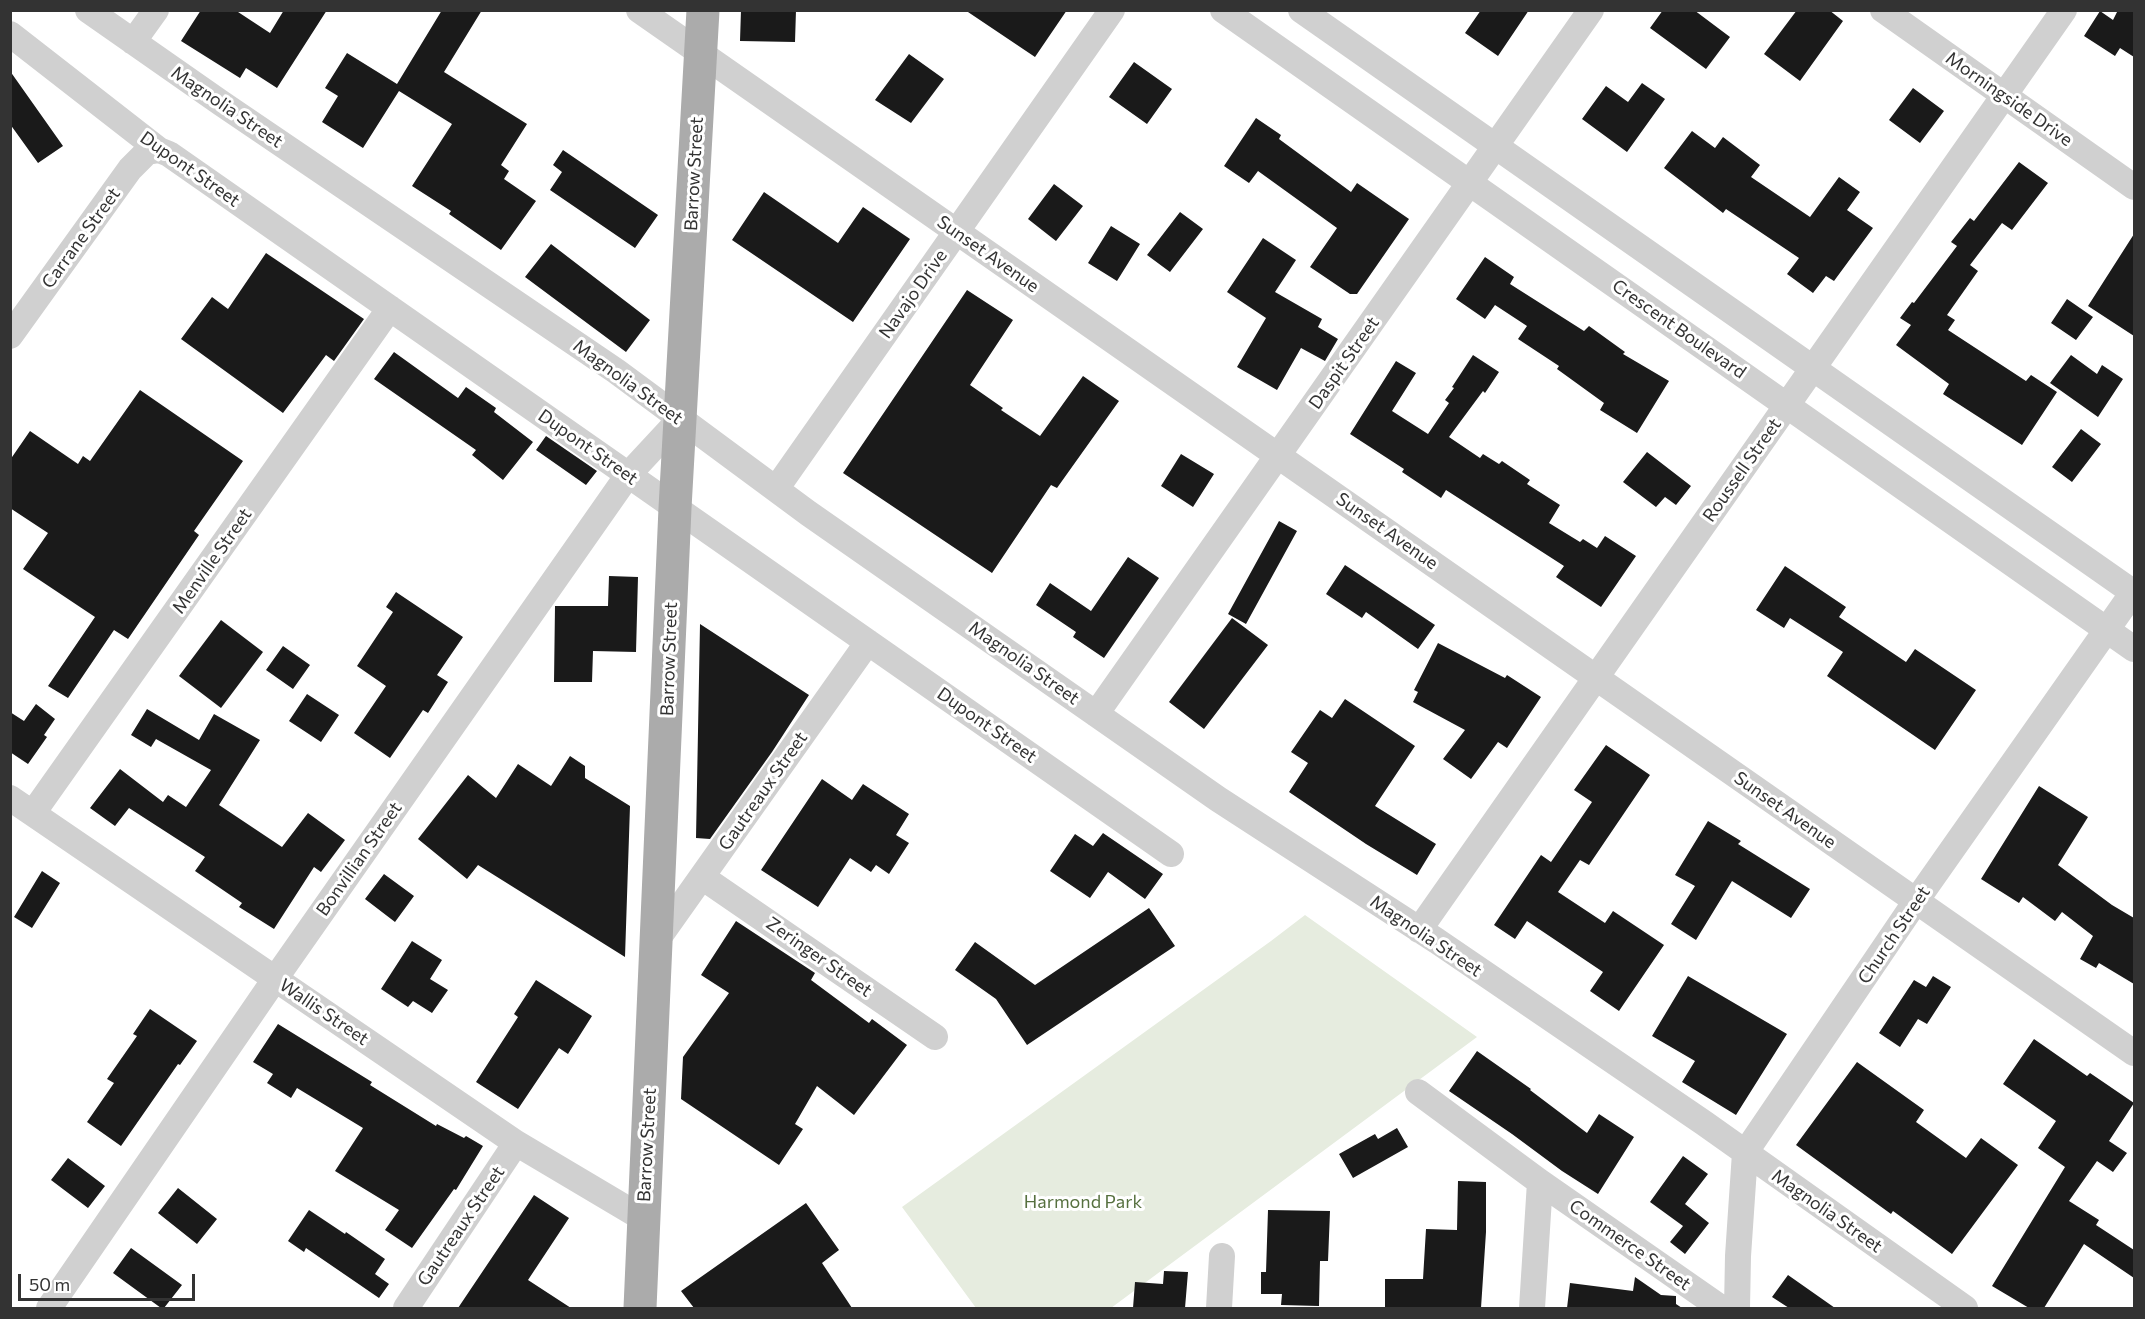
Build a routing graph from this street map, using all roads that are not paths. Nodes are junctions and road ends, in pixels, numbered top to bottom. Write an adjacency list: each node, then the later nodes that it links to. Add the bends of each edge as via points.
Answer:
1 (88, 10): 12 (street, Magnolia Street)
2 (156, 10): 12 (street)
3 (639, 10): 13 (street, Sunset Avenue)
4 (703, 10): 13 (main road, Barrow Street)
5 (1112, 10): 19 (street, Navajo Drive)
6 (1223, 10): 17 (street, Crescent Boulevard)
7 (1301, 10): 15 (street)
8 (1591, 10): 15 (street, Daspit Street)
9 (1883, 10): 14 (street, Morningside Drive)
10 (2064, 10): 14 (street, Roussell Street)
11 (10, 34): 16 (street, Dupont Street)
12 (133, 42): 24 (street, Magnolia Street, via 616,371)
13 (701, 54): 19 (street, Sunset Avenue); 24 (main road, Barrow Street)
14 (2004, 95): 18 (street, Morningside Drive); 22 (street, Roussell Street)
15 (1495, 147): 17 (street, Daspit Street); 22 (street)
16 (159, 150): 20 (street, Dupont Street); 21 (street, Carrane Street, via 147,152 130,169)
17 (1470, 184): 23 (street, Crescent Boulevard); 25 (street, Daspit Street)
18 (2134, 187)
19 (957, 232): 25 (street, Sunset Avenue); 27 (street, Navajo Drive)
20 (390, 308): 26 (street, Dupont Street); 36 (street, Menville Street)
21 (10, 336)
22 (1813, 368): 23 (street, Roussell Street); 29 (street)
23 (1787, 405): 30 (street, Crescent Boulevard); 33 (street, Roussell Street)
24 (680, 419): 26 (street, Bonvillian Street); 27 (street, Magnolia Street); 28 (main road, Barrow Street)
25 (1278, 456): 33 (street, Sunset Avenue); 34 (street, Daspit Street)
26 (628, 475): 28 (street, Dupont Street); 42 (street, Bonvillian Street)
27 (776, 489): 34 (street, Magnolia Street)
28 (675, 508): 31 (street, Dupont Street); 41 (main road, Barrow Street)
29 (2134, 592): 30 (street, Church Street)
30 (2107, 630): 32 (street, Crescent Boulevard); 39 (street, Church Street)
31 (868, 642): 37 (street, Dupont Street); 38 (street, Gautreaux Street)
32 (2134, 649)
33 (1596, 678): 39 (street, Sunset Avenue); 40 (street, Roussell Street)
34 (1096, 714): 40 (street, Magnolia Street)
35 (10, 798): 36 (street, Wallis Street)
36 (33, 813): 42 (street, Wallis Street)
37 (1171, 854)
38 (702, 877): 41 (street, Gautreaux Street); 43 (street, Zeringer Street)
39 (1916, 901): 44 (street, Sunset Avenue); 47 (street, Church Street)
40 (1419, 930): 47 (street, Magnolia Street)
41 (657, 940): 49 (main road, Barrow Street)
42 (275, 979): 46 (street, Wallis Street); 51 (street, Bonvillian Street)
43 (935, 1037)
44 (2134, 1053)
45 (1418, 1092): 48 (street, Commerce Street)
46 (516, 1143): 49 (street, Wallis Street); 52 (street, Gautreaux Street)
47 (1745, 1153): 57 (street); 58 (street, Magnolia Street)
48 (1540, 1182): 55 (street); 56 (street, Commerce Street)
49 (644, 1219): 53 (main road, Barrow Street)
50 (1222, 1256): 54 (street)
51 (49, 1308)
52 (406, 1308)
53 (640, 1308)
54 (1219, 1308)
55 (1532, 1308)
56 (1721, 1308)
57 (1737, 1308)
58 (1965, 1308)

